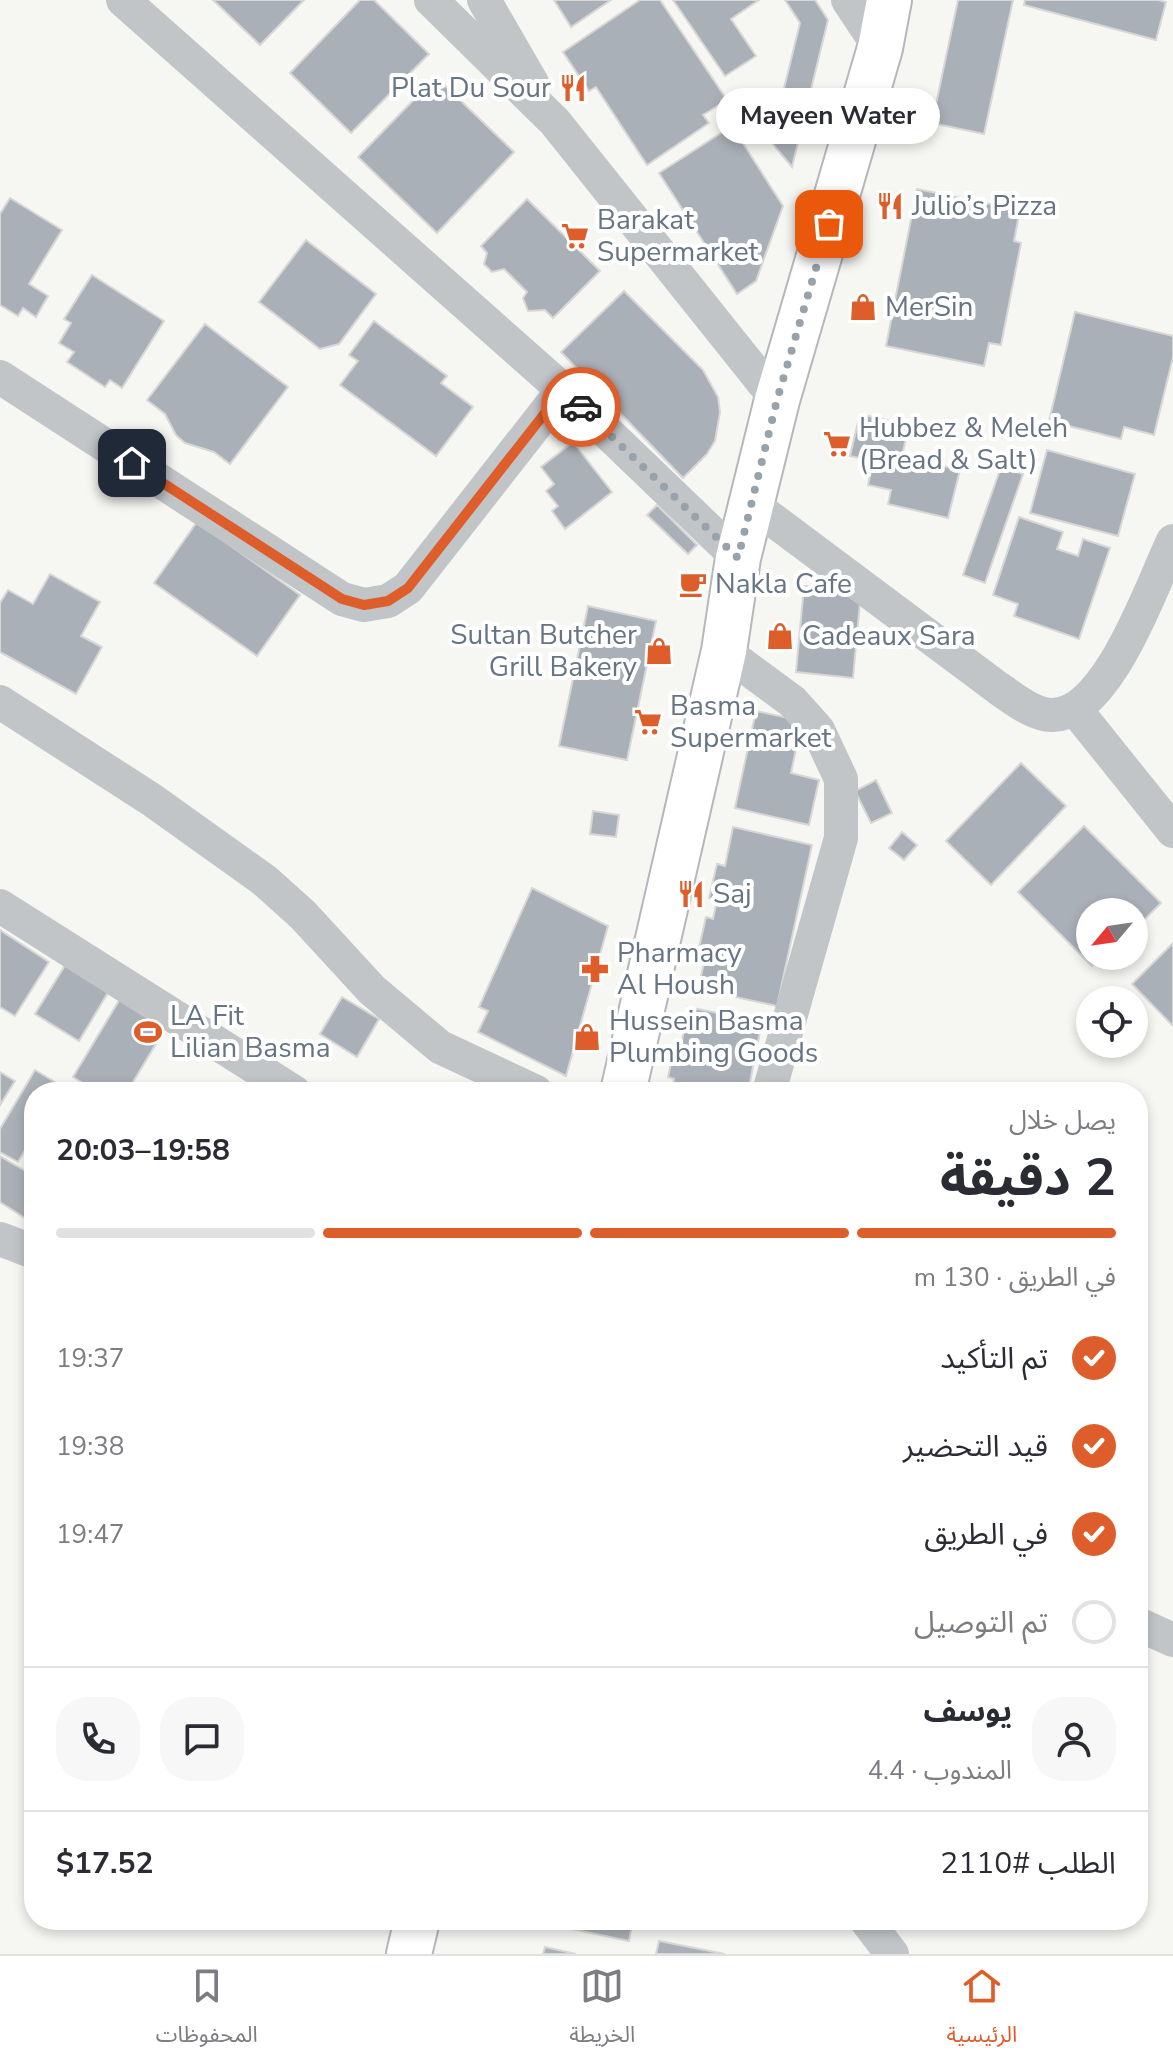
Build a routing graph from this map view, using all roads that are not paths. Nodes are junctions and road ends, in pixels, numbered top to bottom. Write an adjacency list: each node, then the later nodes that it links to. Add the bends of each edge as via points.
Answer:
1 (123, 0): 9 (street)
2 (431, 0): 7 (street)
3 (484, 0): 7 (street)
4 (848, 0): 6 (street)
5 (889, 0): 6 (main road)
6 (880, 48): 10 (main road)
7 (555, 122): 10 (street)
8 (0, 377): 9 (street, via 342,599 364,605 388,601 423,573)
9 (563, 390): 13 (street)
10 (777, 400): 11 (main road)
11 (753, 505): 13 (main road); 16 (street, via 1029,708 1052,715)
12 (1173, 541): 16 (street, via 1109,675)
13 (738, 558): 14 (main road)
14 (724, 651): 21 (main road); 22 (street, via 793,702 818,730 841,779 841,838)
15 (0, 702): 19 (street, via 264,880)
16 (1075, 709): 17 (street)
17 (1173, 831)
18 (0, 906): 20 (street)
19 (473, 1081)
20 (278, 1082)
21 (625, 1082)
22 (772, 1082)
23 (0, 1239): 24 (street)
24 (24, 1248)
25 (1148, 1629): 26 (street)
26 (1173, 1640)
27 (415, 1930): 29 (main road)
28 (874, 1930): 30 (street)
29 (409, 1954)
30 (892, 1954)

